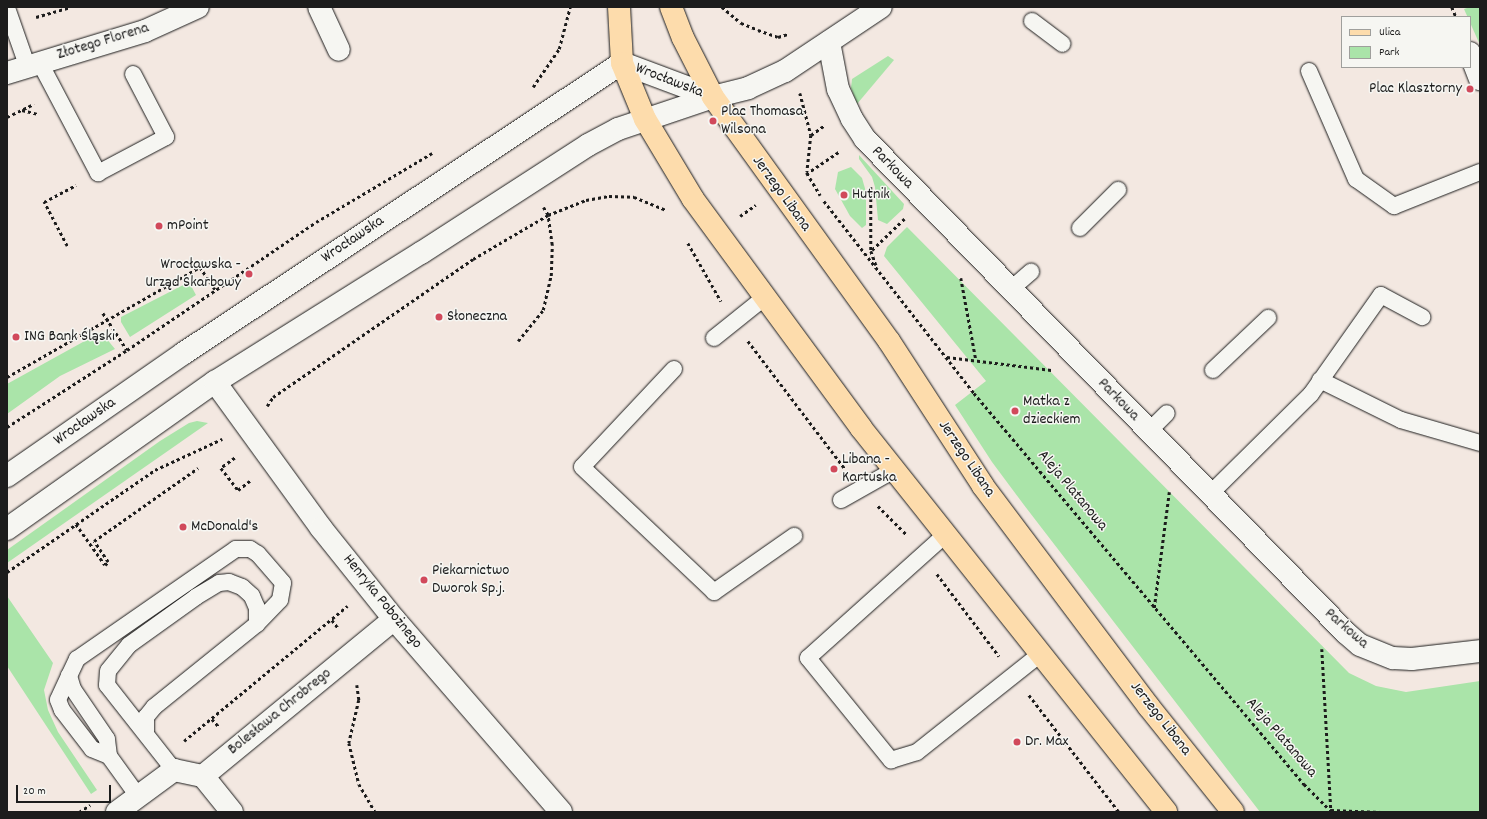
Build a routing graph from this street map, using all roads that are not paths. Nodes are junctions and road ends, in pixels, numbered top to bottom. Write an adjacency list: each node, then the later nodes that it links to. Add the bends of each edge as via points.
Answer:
1 (198, 7): 12 (street, Złotego Florena, via 144,31)
2 (319, 7): 10 (street)
3 (619, 7): 13 (main road)
4 (671, 7): 18 (main road, Jerzego Libana)
5 (881, 7): 8 (street, Wrocławska)
6 (7, 8): 12 (lane)
7 (1032, 21): 9 (lane)
8 (829, 42): 18 (street, Wrocławska, via 790,68 748,88); 24 (street, Parkowa, via 838,89 859,132)
9 (1062, 44)
10 (339, 50)
11 (1471, 56): 17 (street)
12 (33, 63): 15 (street, Złotego Florena); 16 (lane, via 56,93 98,173 166,137)
13 (622, 63): 18 (street, Wrocławska); 19 (main road); 37 (street, Wrocławska, via 190,348)
14 (1309, 71): 20 (lane, via 1356,179 1394,206)
15 (7, 73)
16 (133, 74)
17 (1480, 79)
18 (712, 97): 19 (street, Wrocławska); 55 (main road, Jerzego Libana, via 889,341 983,486 1149,707)
19 (645, 119): 25 (main road, via 693,199); 32 (street, Wrocławska, via 588,145)
20 (1480, 172)
21 (1118, 190): 22 (lane)
22 (1080, 228)
23 (1031, 272): 24 (lane)
24 (1010, 290): 34 (street, Parkowa)
25 (764, 298): 28 (lane); 36 (main road)
26 (1422, 317): 31 (lane, via 1380,295)
27 (1268, 318): 30 (lane)
28 (714, 338)
29 (674, 369): 41 (lane, via 582,467 714,592)
30 (1213, 370)
31 (1320, 380): 35 (lane, via 1401,420); 38 (lane, via 1311,394)
32 (215, 382): 40 (street, Wrocławska); 43 (street, Henryka Pobożnego, via 312,516)
33 (1167, 413): 34 (lane)
34 (1149, 431): 38 (street, Parkowa)
35 (1480, 443)
36 (894, 470): 39 (lane); 42 (main road)
37 (7, 476)
38 (1210, 494): 45 (street, Parkowa, via 1360,645 1393,658 1412,659)
39 (841, 500)
40 (7, 529)
41 (794, 536)
42 (945, 536): 46 (main road); 46 (lane, via 808,658 891,760 917,752)
43 (394, 620): 49 (street, Bolesława Chrobrego); 53 (street, Henryka Pobożnego)
44 (257, 624): 47 (lane, via 154,706 146,717); 47 (lane, via 257,608 252,596 242,587 228,582 219,583 129,645 108,671 107,684); 50 (lane, via 280,600 283,583 258,554 250,549 236,549 77,659 68,676 73,689 107,739 109,756)
45 (1480, 651)
46 (1040, 655): 54 (main road)
47 (146, 734): 48 (lane)
48 (174, 770): 49 (street); 50 (street)
49 (203, 776): 52 (street)
50 (138, 796): 51 (street)
51 (117, 812)
52 (232, 812)
53 (561, 812)
54 (1166, 812)
55 (1233, 812)

